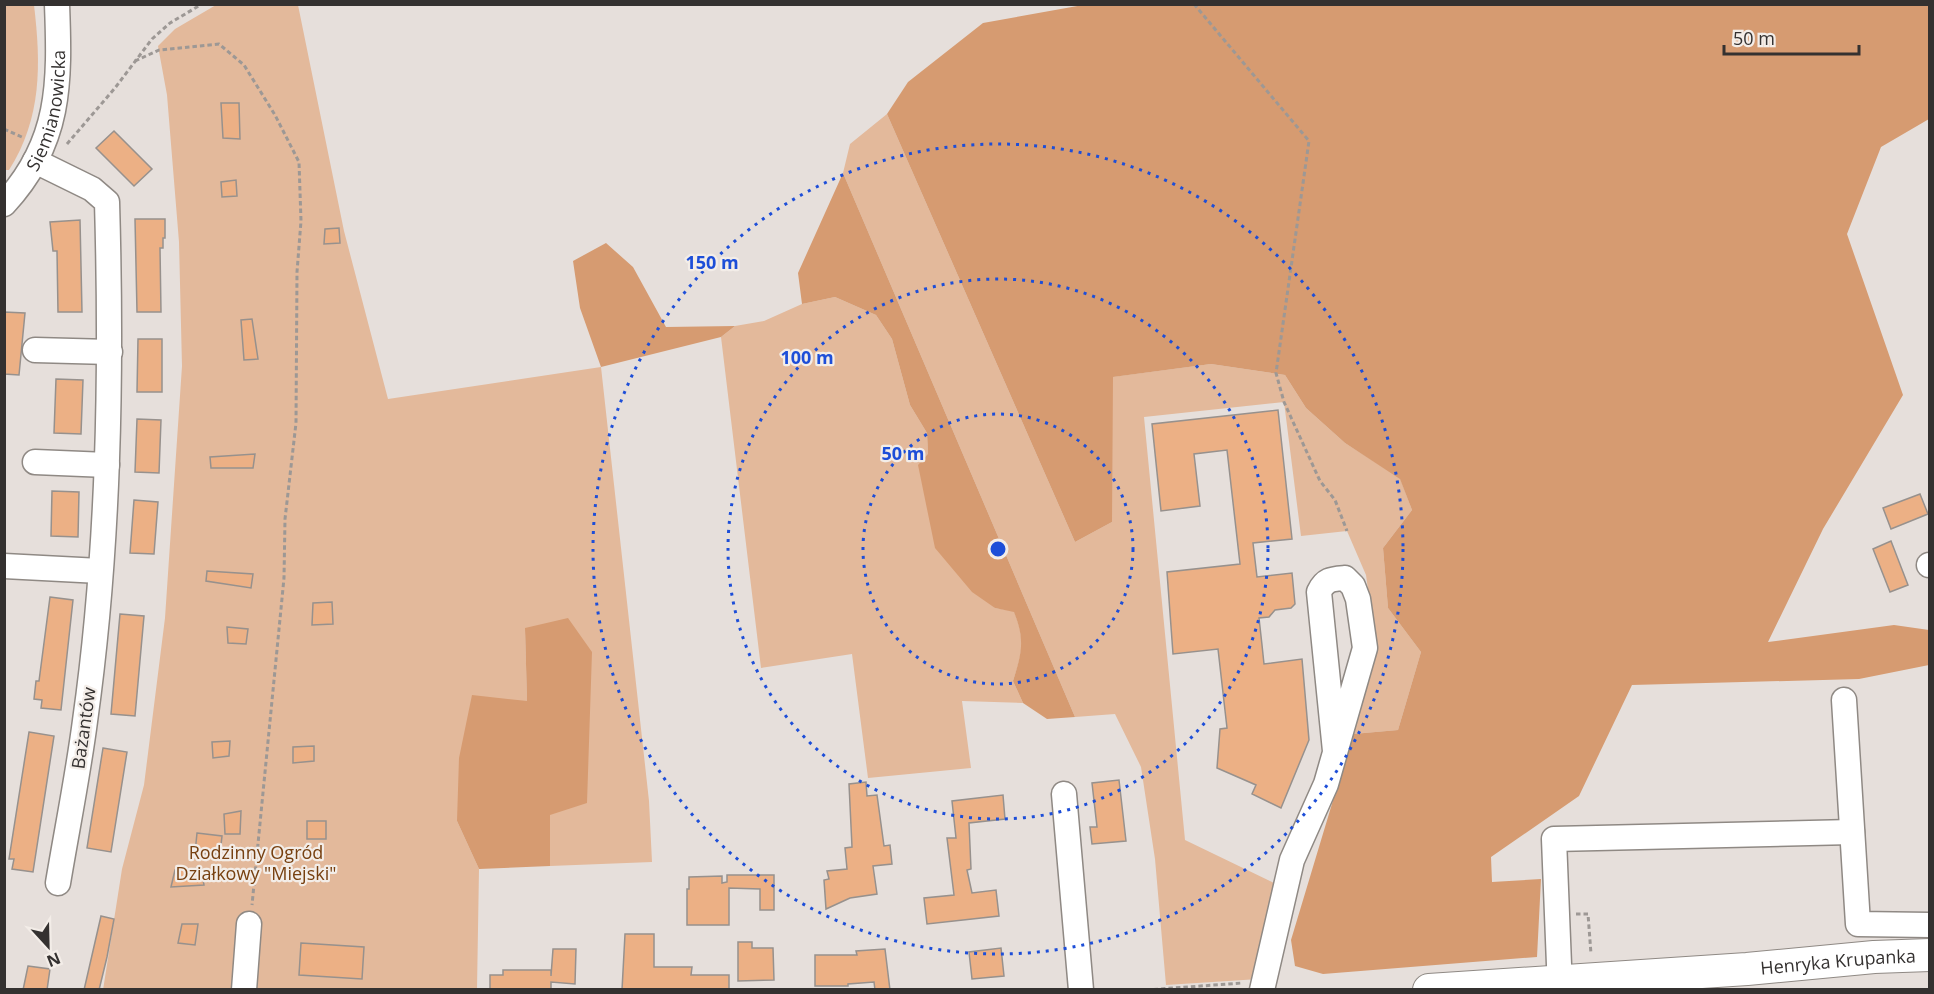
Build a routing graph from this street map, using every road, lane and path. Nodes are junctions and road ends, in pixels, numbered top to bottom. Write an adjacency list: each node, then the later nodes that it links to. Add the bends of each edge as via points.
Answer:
1 (57, 4): 6 (street, Siemianowicka, via 57,93)
2 (202, 4): 4 (path, via 170,23)
3 (1194, 4): 12 (path, via 1310,141 1276,373 1284,402)
4 (135, 61): 6 (path, via 69,142); 21 (path, via 159,50 219,44 244,65 299,162 296,423)
5 (4, 129): 6 (path)
6 (38, 157): 7 (street, Siemianowicka); 9 (street, Bażantów, via 107,202)
7 (4, 204)
8 (36, 350): 9 (street)
9 (110, 352): 11 (street, Bażantów)
10 (35, 462): 11 (street)
11 (107, 465): 14 (street, Bażantów)
12 (1347, 531)
13 (4, 566): 14 (street)
14 (100, 571): 19 (street, Bażantów, via 86,720)
15 (1844, 700): 18 (street)
16 (1335, 751): 16 (street, via 1319,592 1330,579 1345,578 1358,599 1365,648); 27 (street, via 1326,784 1292,860)
17 (1064, 794): 30 (street)
18 (1852, 832): 20 (street, via 1554,839); 22 (street, via 1858,924)
19 (58, 883)
20 (1557, 916): 23 (path, via 1588,914 1591,954); 28 (street)
21 (249, 924): 29 (street)
22 (1929, 925)
23 (1599, 954)
24 (1929, 955): 25 (main road, Henryka Krupanka)
25 (1746, 969): 26 (main road, Henryka Krupanka); 28 (main road, Henryka Krupanka)
26 (1929, 974)
27 (1263, 985): 31 (path)
28 (1560, 985): 32 (main road, Henryka Krupanka)
29 (244, 990)
30 (1081, 990)
31 (1146, 990)
32 (1429, 990)

